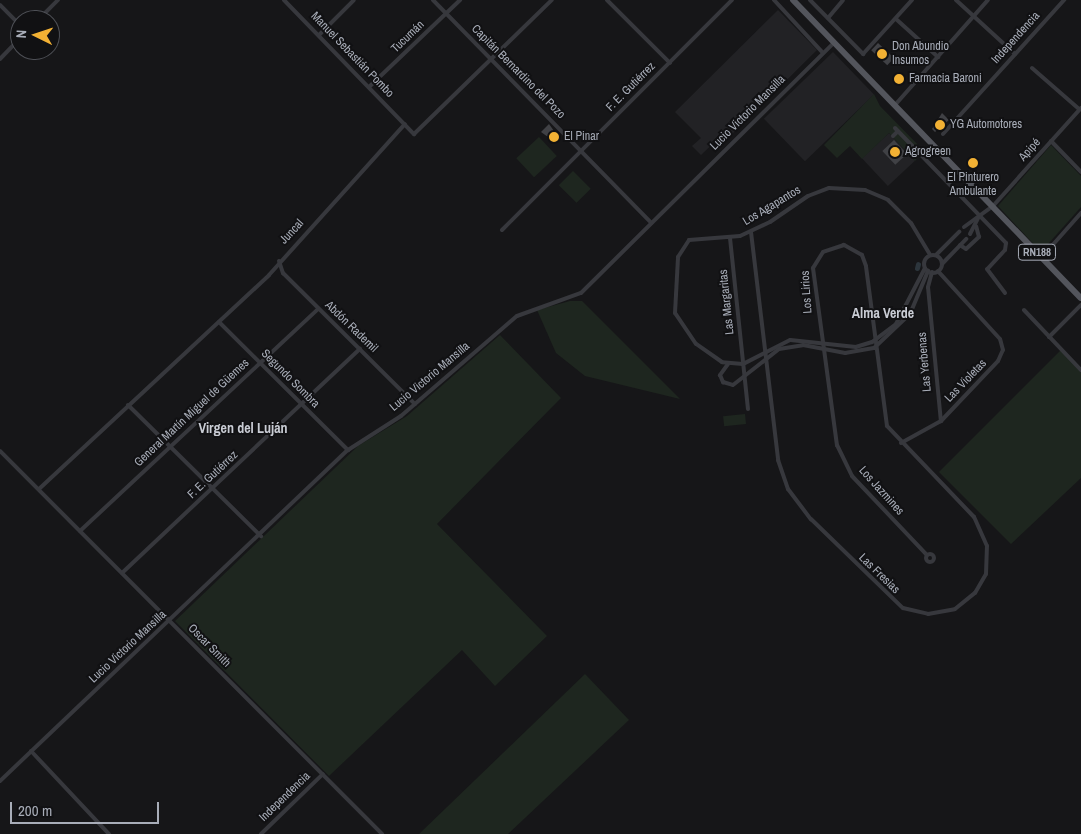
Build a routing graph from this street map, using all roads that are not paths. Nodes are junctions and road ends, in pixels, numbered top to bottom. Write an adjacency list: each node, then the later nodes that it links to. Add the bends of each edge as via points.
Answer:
1 (58, 0): 18 (street)
2 (284, 0): 24 (street, Manuel Sebastián Pombo)
3 (354, 0): 24 (street)
4 (433, 0): 19 (street, Capitán Bernardino del Pozo)
5 (460, 0): 19 (street, Tucumán)
6 (552, 0): 31 (street)
7 (608, 0): 32 (street)
8 (732, 0): 32 (street, F. E. Gutiérrez)
9 (774, 0): 27 (street)
10 (793, 0): 25 (main road, RN188)
11 (810, 0): 22 (street)
12 (842, 0): 22 (street)
13 (912, 0): 23 (street)
14 (956, 0): 21 (street)
15 (988, 0): 21 (street)
16 (1064, 0): 28 (street, Independencia)
17 (0, 5): 20 (street)
18 (48, 10)
19 (446, 13): 31 (street, Capitán Bernardino del Pozo); 34 (street, Tucumán)
20 (10, 16)
21 (974, 16): 28 (street); 29 (street)
22 (828, 18): 23 (street, via 863,54)
23 (896, 19): 29 (street)
24 (319, 35): 34 (street, Manuel Sebastián Pombo)
25 (834, 43): 27 (street, Lucio Victorio Mansilla); 35 (main road, RN188)
26 (10, 48): 30 (street)
27 (823, 53): 48 (street, Lucio Victorio Mansilla)
28 (1015, 54): 38 (street, Independencia)
29 (938, 56): 35 (street)
30 (0, 58)
31 (492, 59): 37 (street, via 419,132 414,134); 42 (street, Capitán Bernardino del Pozo)
32 (670, 63): 42 (street, F. E. Gutiérrez)
33 (1032, 68): 36 (street)
34 (370, 87): 37 (street, Manuel Sebastián Pombo)
35 (895, 105): 45 (main road, RN188)
36 (1080, 108): 40 (street, Apipé)
37 (405, 124): 61 (street, Juncal)
38 (943, 134)
39 (892, 136): 41 (street, via 897,129)
40 (1051, 141): 44 (street); 45 (street, Apipé)
41 (916, 150): 43 (street); 47 (street)
42 (582, 151): 48 (street, Capitán Bernardino del Pozo); 51 (street, F. E. Gutiérrez)
43 (911, 155)
44 (1081, 172)
45 (993, 206): 47 (street, Apipé); 66 (main road, RN188)
46 (1081, 213): 58 (street)
47 (980, 215): 49 (street); 50 (street, Apipé); 65 (street, via 1006,243 1005,250 987,268 989,276)
48 (651, 223): 84 (street, Lucio Victorio Mansilla, via 581,293 517,316)
49 (976, 226): 54 (street); 57 (street, via 980,237 966,249)
50 (964, 227)
51 (502, 230)
52 (751, 232): 55 (street, Los Agapantos); 59 (street, Los Agapantos, via 808,196 829,188 865,190 899,209); 76 (street)
53 (959, 232): 60 (street)
54 (970, 234)
55 (730, 238): 79 (street, Los Agapantos, via 699,237 682,246 674,297 675,313 684,331 708,356); 80 (street, Las Margaritas)
56 (966, 239): 57 (street)
57 (960, 245): 62 (street)
58 (1050, 248)
59 (930, 255): 60 (street); 63 (street, via 925,260)
60 (936, 255): 62 (street)
61 (279, 261): 68 (street, Abdón Rademil, via 283,273); 70 (street, Juncal, via 270,275)
62 (942, 264): 64 (street)
63 (928, 270): 64 (street); 72 (street, via 904,313); 74 (street, via 910,314); 87 (street, Las Yerbenas)
64 (938, 271): 87 (street, Las Violetas, via 1000,339 1003,350 998,361)
65 (1005, 293)
66 (1081, 298)
67 (1081, 305): 71 (street)
68 (318, 309): 75 (street, Abdón Rademil); 78 (street, General Martín Miguel de Güemes)
69 (1024, 310): 71 (street)
70 (219, 322): 78 (street, Segundo Sombra); 85 (street, Juncal)
71 (1049, 336): 81 (street)
72 (877, 339): 73 (street, via 856,347); 73 (street, Los Lirios, via 866,266 854,248 839,245 823,252 813,268); 74 (street, Las Fresias)
73 (823, 345): 74 (street, via 845,353); 76 (street, via 790,340); 77 (street, via 790,346); 96 (street, Los Jazmines, via 840,456 852,476)
74 (878, 346): 88 (street, Las Fresias, via 885,417)
75 (360, 349): 83 (street, F. E. Gutiérrez); 84 (street, Abdón Rademil)
76 (765, 350): 77 (street, Las Fresias); 80 (street)
77 (766, 358): 82 (street); 88 (street, Las Fresias, via 778,460 796,503 892,601 912,612 943,613 968,600 979,587 986,574 988,546 974,517)
78 (260, 363): 83 (street, Segundo Sombra); 89 (street, General Martín Miguel de Güemes)
79 (732, 363): 80 (street); 82 (street, via 740,369); 82 (street, via 720,372 723,382 733,385)
80 (743, 364): 82 (street)
81 (1081, 370)
82 (742, 376): 86 (street)
83 (302, 404): 90 (street, Segundo Sombra); 93 (street, F. E. Gutiérrez)
84 (415, 404): 90 (street, Lucio Victorio Mansilla)
85 (128, 405): 89 (street); 92 (street, Juncal)
86 (748, 409)
87 (941, 421): 88 (street, Las Violetas)
88 (901, 443)
89 (170, 447): 93 (street); 94 (street, General Martín Miguel de Güemes)
90 (348, 450): 95 (street, Lucio Victorio Mansilla)
91 (0, 451): 92 (street, Oscar Smith)
92 (38, 489): 94 (street, Oscar Smith)
93 (212, 489): 95 (street); 97 (street, F. E. Gutiérrez)
94 (80, 531): 97 (street, Oscar Smith)
95 (260, 536): 98 (street, Lucio Victorio Mansilla)
96 (927, 555)
97 (122, 572): 98 (street, Oscar Smith)
98 (170, 621): 99 (street, Lucio Victorio Mansilla); 100 (street, Oscar Smith)
99 (31, 751): 101 (street, Lucio Victorio Mansilla); 102 (street)
100 (323, 774): 103 (street, Independencia); 104 (street, Oscar Smith)
101 (0, 781)
102 (109, 834)
103 (262, 834)
104 (382, 834)

